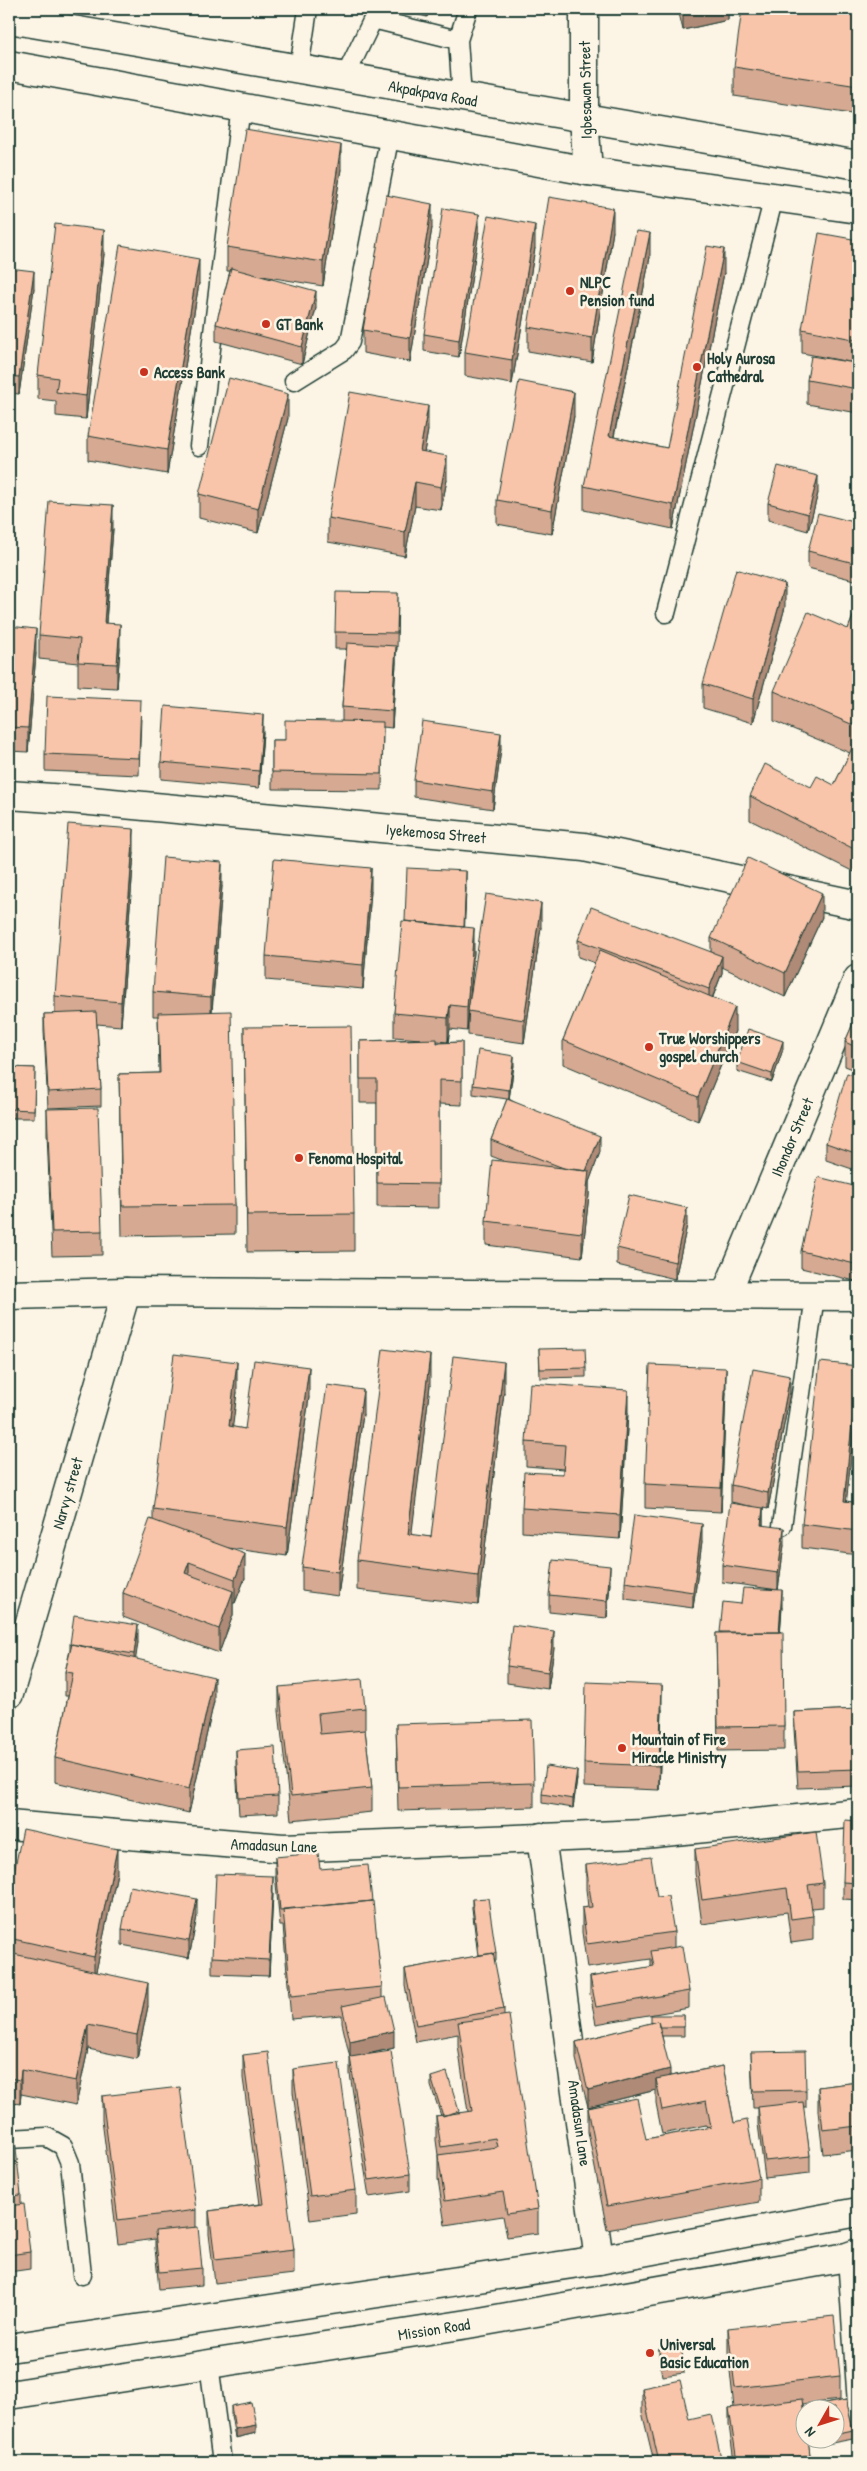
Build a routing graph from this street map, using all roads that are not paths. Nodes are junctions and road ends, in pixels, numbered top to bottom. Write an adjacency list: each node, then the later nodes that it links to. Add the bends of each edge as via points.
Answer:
1 (308, 9): 8 (lane)
2 (468, 9): 6 (lane)
3 (584, 9): 12 (main road, Igbesawan Street)
4 (374, 14): 6 (lane); 9 (lane)
5 (9, 19): 8 (main road, Akpakpava Road)
6 (458, 40): 10 (lane)
7 (9, 65): 11 (main road)
8 (299, 69): 9 (main road, Akpakpava Road)
9 (345, 77): 10 (main road, Akpakpava Road)
10 (462, 97): 12 (main road, Akpakpava Road)
11 (242, 106): 13 (main road); 19 (lane)
12 (584, 119): 14 (main road, Akpakpava Road); 15 (main road, Igbesawan Street)
13 (390, 134): 15 (main road); 18 (lane, via 350,342 344,350)
14 (858, 165)
15 (588, 171): 16 (main road)
16 (774, 197): 17 (main road); 20 (lane)
17 (858, 209)
18 (294, 381)
19 (199, 446)
20 (666, 613)
21 (9, 795): 22 (main road, Iyekemosa Street, via 584,847)
22 (858, 905)
23 (858, 979): 25 (main road, Ihondor Street)
24 (126, 1292): 25 (main road); 26 (main road); 30 (main road, Narvy street)
25 (726, 1294): 27 (main road)
26 (9, 1295)
27 (815, 1296): 28 (main road); 29 (lane)
28 (858, 1296)
29 (782, 1526)
30 (9, 1694)
31 (858, 1813): 33 (main road, Amadasun Lane, via 644,1834)
32 (9, 1826): 33 (main road, Amadasun Lane, via 283,1848)
33 (541, 1837): 37 (main road, Amadasun Lane)
34 (9, 2140): 38 (lane, via 47,2137 63,2146 70,2163)
35 (858, 2212): 37 (main road)
36 (852, 2255): 40 (main road, Mission Road, via 468,2324); 42 (lane)
37 (598, 2260): 39 (main road)
38 (82, 2275)
39 (9, 2348)
40 (209, 2364): 41 (main road, Mission Road); 43 (lane)
41 (9, 2395)
42 (858, 2420)
43 (222, 2462)

